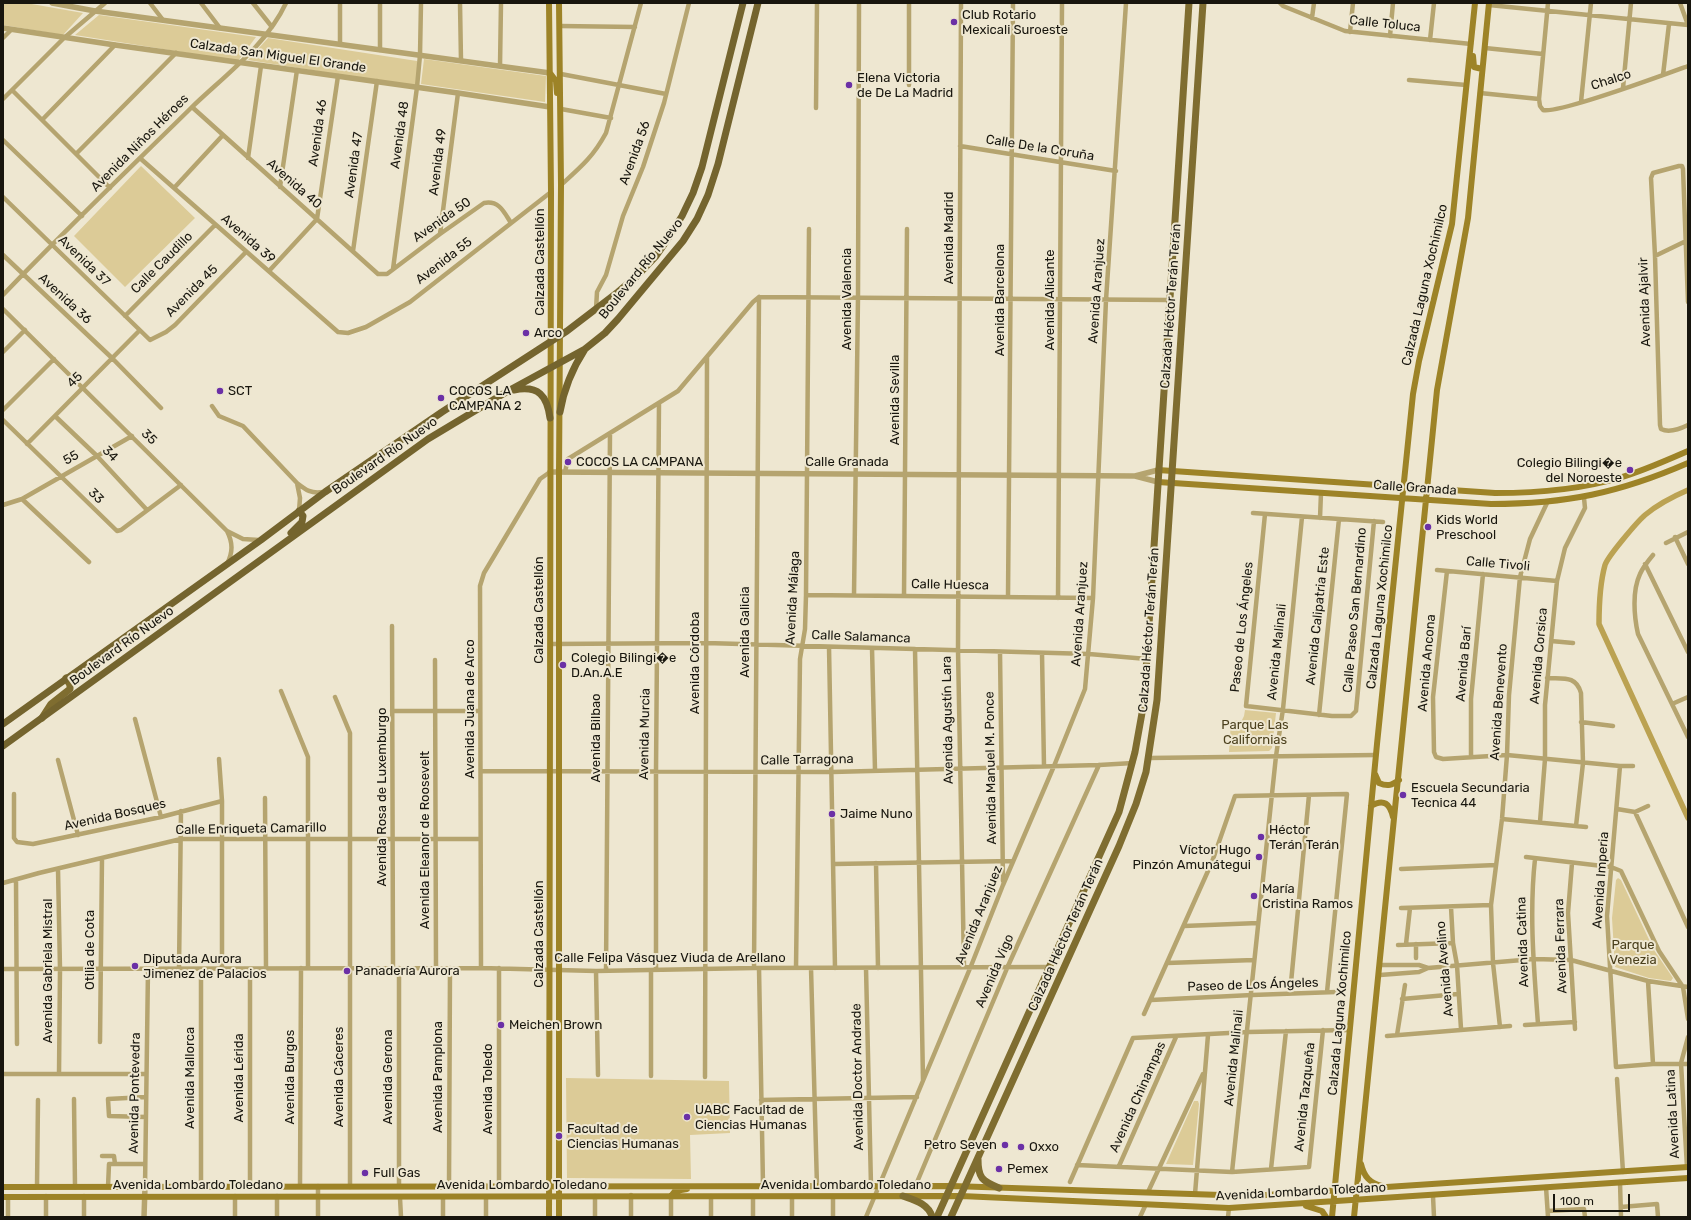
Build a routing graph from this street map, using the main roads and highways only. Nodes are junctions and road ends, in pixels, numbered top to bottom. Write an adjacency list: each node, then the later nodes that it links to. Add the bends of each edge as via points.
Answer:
1 (549, 3): 11 (main road, Calzada Castellón)
2 (559, 3): 12 (main road, Calzada Castellón)
3 (743, 3): 15 (highway, Boulevard Río Nuevo, via 702,167 682,216 656,256 637,276)
4 (758, 3): 17 (highway, Boulevard Río Nuevo, via 718,164 697,219 683,241 618,319)
5 (1189, 3): 25 (main road, Calzada Héctor Terán Terán)
6 (1203, 3): 26 (main road, Calzada Héctor Terán Terán)
7 (1475, 3): 9 (main road, Calzada Laguna Xochimilco)
8 (1489, 4): 10 (main road, Calzada Laguna Xochimilco)
9 (1474, 15): 10 (main road, via 1476,27 1473,64 1475,68); 29 (main road, Calzada Laguna Xochimilco, via 1452,219 1416,377)
10 (1482, 69): 30 (main road, Calzada Laguna Xochimilco, via 1468,218 1439,378)
11 (550, 73): 12 (main road, via 556,81); 13 (main road, Calzada Castellón)
12 (561, 106): 14 (main road, Calzada Castellón)
13 (550, 155): 14 (main road); 16 (main road, Calzada Castellón)
14 (561, 156): 15 (main road, Calzada Castellón)
15 (560, 335): 16 (highway, Boulevard Río Nuevo); 18 (main road, Calzada Castellón)
16 (550, 341): 19 (main road, Calzada Castellón); 33 (highway, Boulevard Río Nuevo)
17 (586, 349): 18 (highway, Boulevard Río Nuevo); 21 (highway, via 566,385)
18 (560, 364): 19 (highway, Boulevard Río Nuevo); 21 (main road, Calzada Castellón)
19 (550, 369): 20 (highway, Boulevard Río Nuevo); 22 (main road, Calzada Castellón)
20 (508, 391): 22 (highway, via 536,391 547,402); 34 (highway, Boulevard Río Nuevo, via 428,439)
21 (560, 412): 53 (main road, Calzada Castellón)
22 (550, 418): 52 (main road, Calzada Castellón)
23 (1688, 451): 30 (main road, Calle Granada, via 1620,478 1566,489 1495,493)
24 (1688, 463): 32 (main road, Calle Granada, via 1642,482 1584,498 1547,503 1491,504)
25 (1158, 470): 26 (main road, Calle Granada); 27 (main road, Calzada Héctor Terán Terán)
26 (1171, 471): 28 (main road, Calzada Héctor Terán Terán); 29 (main road, Calle Granada)
27 (1158, 482): 28 (main road, Calle Granada); 55 (main road, Calzada Héctor Terán Terán, via 1144,702 1133,763 1119,812 1048,966)
28 (1170, 484): 31 (main road, Calle Granada); 43 (main road, Calzada Héctor Terán Terán, via 1157,700 1149,758 1136,804)
29 (1404, 486): 30 (main road, Calle Granada); 31 (main road, Calzada Laguna Xochimilco)
30 (1428, 488): 32 (main road, Calzada Laguna Xochimilco)
31 (1402, 498): 32 (main road, Calle Granada); 39 (main road, Calzada Laguna Xochimilco)
32 (1427, 500): 40 (main road, Calzada Laguna Xochimilco)
33 (299, 511): 34 (highway, via 303,516 302,522); 35 (highway, Boulevard Río Nuevo)
34 (286, 542): 36 (highway, Boulevard Río Nuevo)
35 (66, 678): 36 (main road, via 70,689 51,704); 37 (highway, Boulevard Río Nuevo)
36 (40, 719): 38 (highway, Boulevard Río Nuevo)
37 (3, 724)
38 (3, 746)
39 (1375, 774): 40 (main road, via 1379,783 1385,786); 41 (main road, Calzada Laguna Xochimilco)
40 (1399, 780): 42 (main road, Calzada Laguna Xochimilco)
41 (1371, 806): 42 (main road, via 1377,802 1391,808); 63 (main road, Calzada Laguna Xochimilco)
42 (1394, 823): 44 (main road, Calzada Laguna Xochimilco)
43 (978, 1157): 56 (main road, Calzada Héctor Terán Terán); 61 (main road, via 982,1180)
44 (1360, 1159): 59 (main road, via 1365,1176 1370,1181); 62 (main road, Calzada Laguna Xochimilco)
45 (1687, 1167): 46 (main road, Avenida Lombardo Toledano)
46 (1623, 1172): 47 (main road, Avenida Lombardo Toledano); 49 (main road, via 1607,1176)
47 (1577, 1174): 59 (main road, Avenida Lombardo Toledano); 60 (main road, via 1573,1182)
48 (1688, 1178): 49 (main road, Avenida Lombardo Toledano)
49 (1601, 1183): 60 (main road, Avenida Lombardo Toledano)
50 (704, 1185): 51 (main road, Avenida Lombardo Toledano); 54 (main road, Avenida Lombardo Toledano); 68 (main road, via 677,1190)
51 (763, 1185): 55 (main road, Avenida Lombardo Toledano); 69 (main road, via 759,1193)
52 (549, 1186): 53 (main road, Avenida Lombardo Toledano); 58 (main road, Avenida Lombardo Toledano); 74 (main road, Calzada Castellón)
53 (560, 1186): 54 (main road, Avenida Lombardo Toledano); 66 (main road, Calzada Castellón)
54 (659, 1186): 67 (main road, via 655,1192)
55 (952, 1186): 56 (main road, Avenida Lombardo Toledano); 71 (main road, Calzada Héctor Terán Terán)
56 (964, 1186): 61 (main road, Avenida Lombardo Toledano); 72 (main road, Calzada Héctor Terán Terán)
57 (3, 1187): 58 (main road, Avenida Lombardo Toledano)
58 (21, 1187): 65 (main road)
59 (1386, 1187): 62 (main road, Avenida Lombardo Toledano)
60 (1548, 1187): 75 (main road, Avenida Lombardo Toledano)
61 (999, 1188): 64 (main road, Avenida Lombardo Toledano)
62 (1357, 1189): 63 (main road, Avenida Lombardo Toledano); 75 (main road, Calzada Laguna Xochimilco)
63 (1334, 1191): 64 (main road, Avenida Lombardo Toledano, via 1251,1196); 76 (main road, Calzada Laguna Xochimilco)
64 (1195, 1194): 78 (main road)
65 (21, 1196): 73 (main road, Avenida Lombardo Toledano); 74 (main road, Avenida Lombardo Toledano)
66 (559, 1196): 67 (main road, Avenida Lombardo Toledano); 74 (main road, Avenida Lombardo Toledano); 80 (main road, Calzada Castellón)
67 (631, 1196): 68 (main road, Avenida Lombardo Toledano)
68 (672, 1196): 69 (main road, Avenida Lombardo Toledano)
69 (734, 1196): 70 (main road, Avenida Lombardo Toledano)
70 (903, 1196): 71 (main road, Avenida Lombardo Toledano); 81 (main road, via 921,1203)
71 (948, 1196): 72 (main road, Avenida Lombardo Toledano); 82 (main road, Calzada Héctor Terán Terán)
72 (961, 1196): 78 (main road, Avenida Lombardo Toledano); 83 (main road, Calzada Héctor Terán Terán)
73 (5, 1197)
74 (549, 1197): 79 (main road, Calzada Castellón)
75 (1356, 1201): 76 (main road, Avenida Lombardo Toledano); 86 (main road, Calzada Laguna Xochimilco)
76 (1333, 1202): 77 (main road, Avenida Lombardo Toledano); 85 (main road, Calzada Laguna Xochimilco)
77 (1299, 1204): 78 (main road, Avenida Lombardo Toledano, via 1229,1208); 84 (main road, via 1316,1208)
78 (1189, 1206)
79 (549, 1217)
80 (559, 1217)
81 (932, 1217)
82 (937, 1217)
83 (951, 1217)
84 (1326, 1217)
85 (1332, 1217)
86 (1354, 1217)

